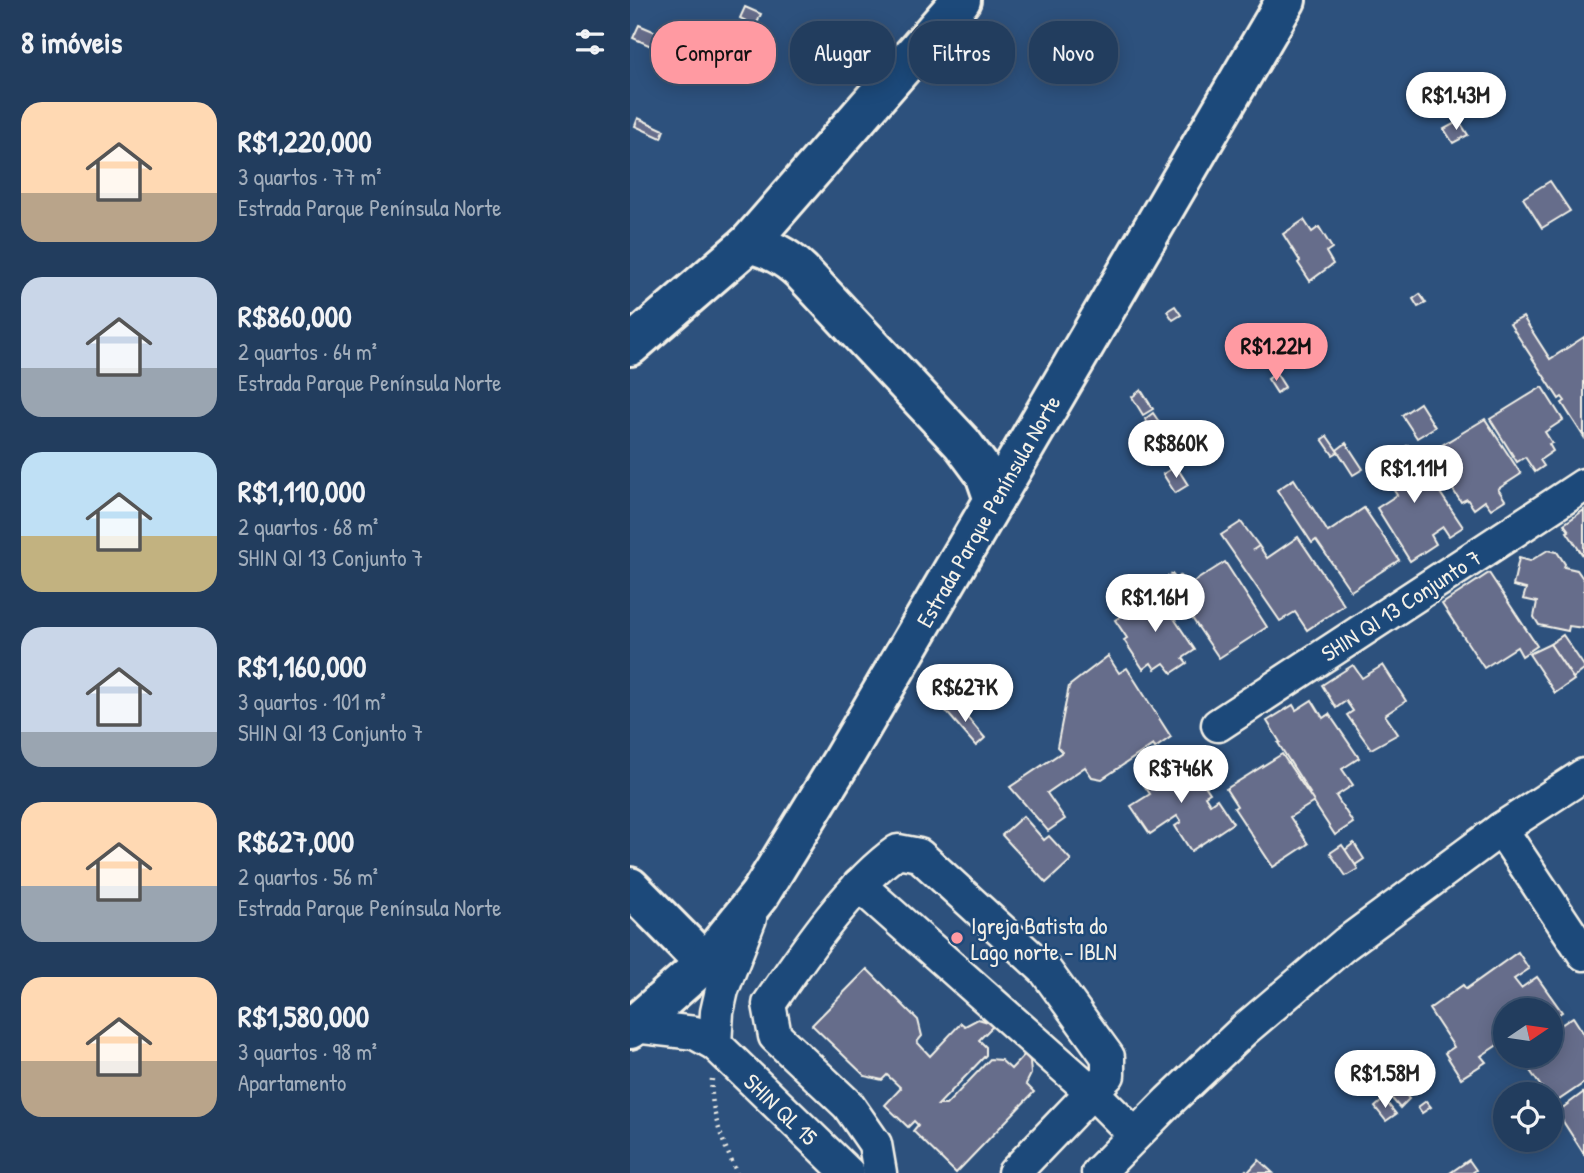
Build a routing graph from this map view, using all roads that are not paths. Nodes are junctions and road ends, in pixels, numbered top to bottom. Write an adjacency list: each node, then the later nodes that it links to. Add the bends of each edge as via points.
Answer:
1 (961, 0): 3 (main road)
2 (1286, 0): 6 (main road, Estrada Parque Península Norte)
3 (749, 243): 4 (main road); 6 (main road, via 786,257 801,271 962,443 985,474)
4 (630, 346)
5 (1584, 485): 7 (street, SHIN QI 13 Conjunto 7)
6 (994, 500): 12 (main road, Estrada Parque Península Norte)
7 (1218, 725)
8 (1584, 775): 9 (street)
9 (1501, 829): 13 (street); 18 (street, via 1282,996)
10 (859, 885): 17 (street); 17 (street, via 898,851 919,855 1045,970 1108,1057 1108,1075); 20 (street, via 769,1004 775,1036 848,1105 875,1144)
11 (630, 887): 14 (main road)
12 (760, 894): 14 (main road, Estrada Parque Península Norte); 16 (street, via 722,990)
13 (1584, 954)
14 (705, 963): 15 (main road, Estrada Parque Península Norte)
15 (632, 1027): 16 (street, SHIN QL 15, via 695,1033)
16 (715, 1044): 19 (street, SHIN QL 15)
17 (1093, 1092): 18 (street); 21 (street)
18 (1135, 1135): 22 (street)
19 (848, 1173)
20 (880, 1173)
21 (1014, 1173)
22 (1098, 1173)

